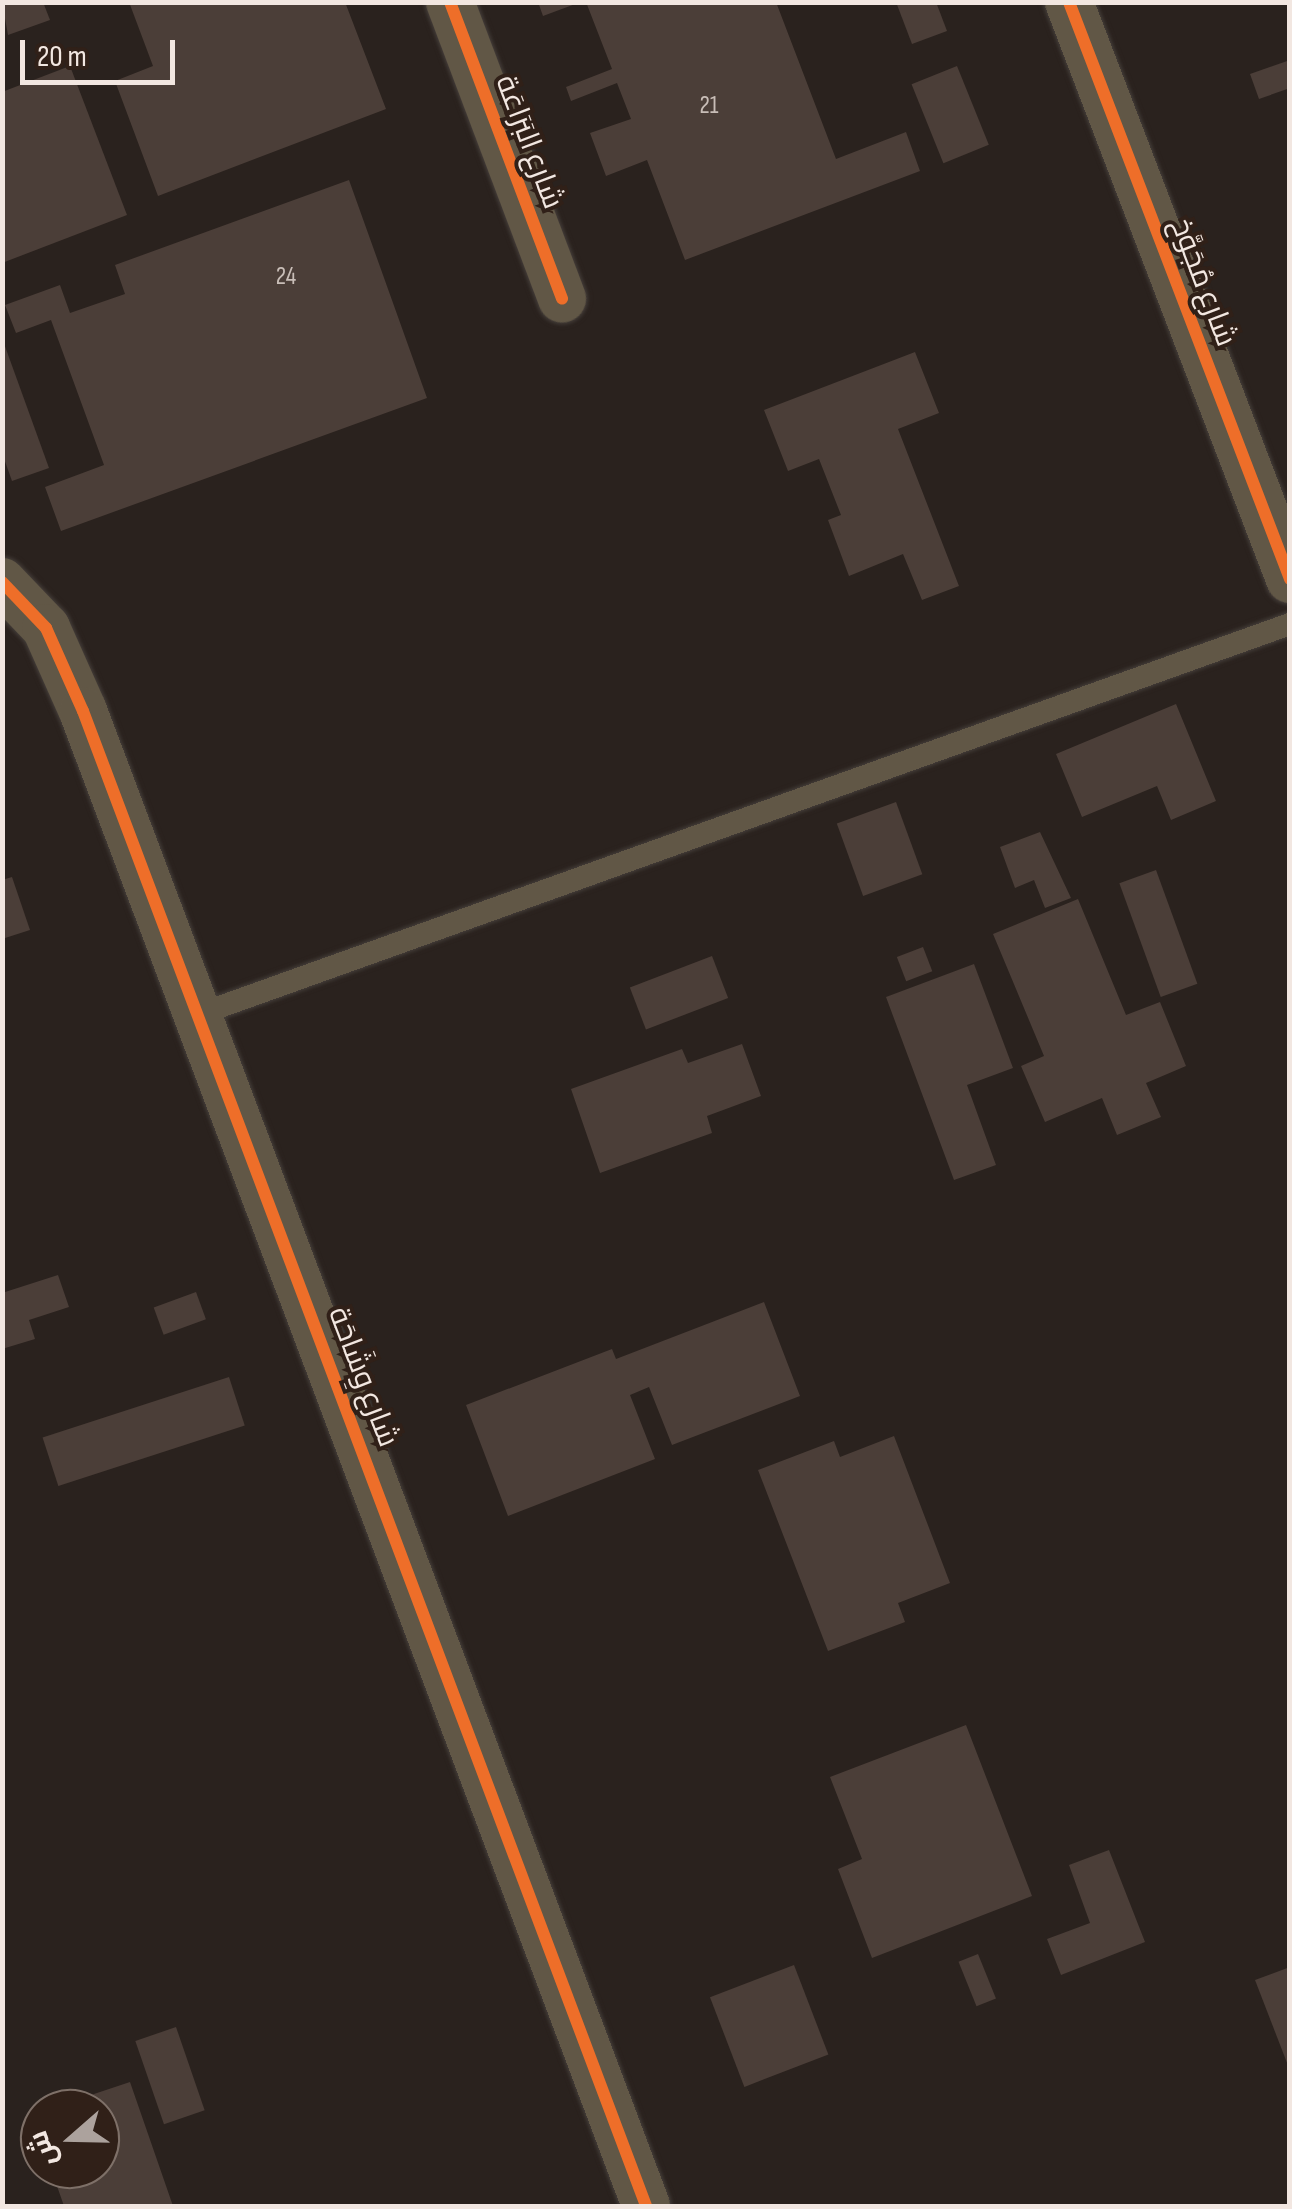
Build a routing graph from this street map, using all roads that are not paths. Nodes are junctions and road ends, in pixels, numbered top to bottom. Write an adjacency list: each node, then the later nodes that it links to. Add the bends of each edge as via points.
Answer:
1 (450, 2): 3 (street, شارع البَرَاعَة)
2 (1070, 2): 4 (street, شارع مُجَوَّخ)
3 (562, 299)
4 (1290, 579)
5 (2, 582): 7 (street, شارع وِشَاحَة, via 46,628)
6 (1290, 624): 7 (lane)
7 (200, 1014): 8 (street, شارع وِشَاحَة)
8 (646, 2206)

